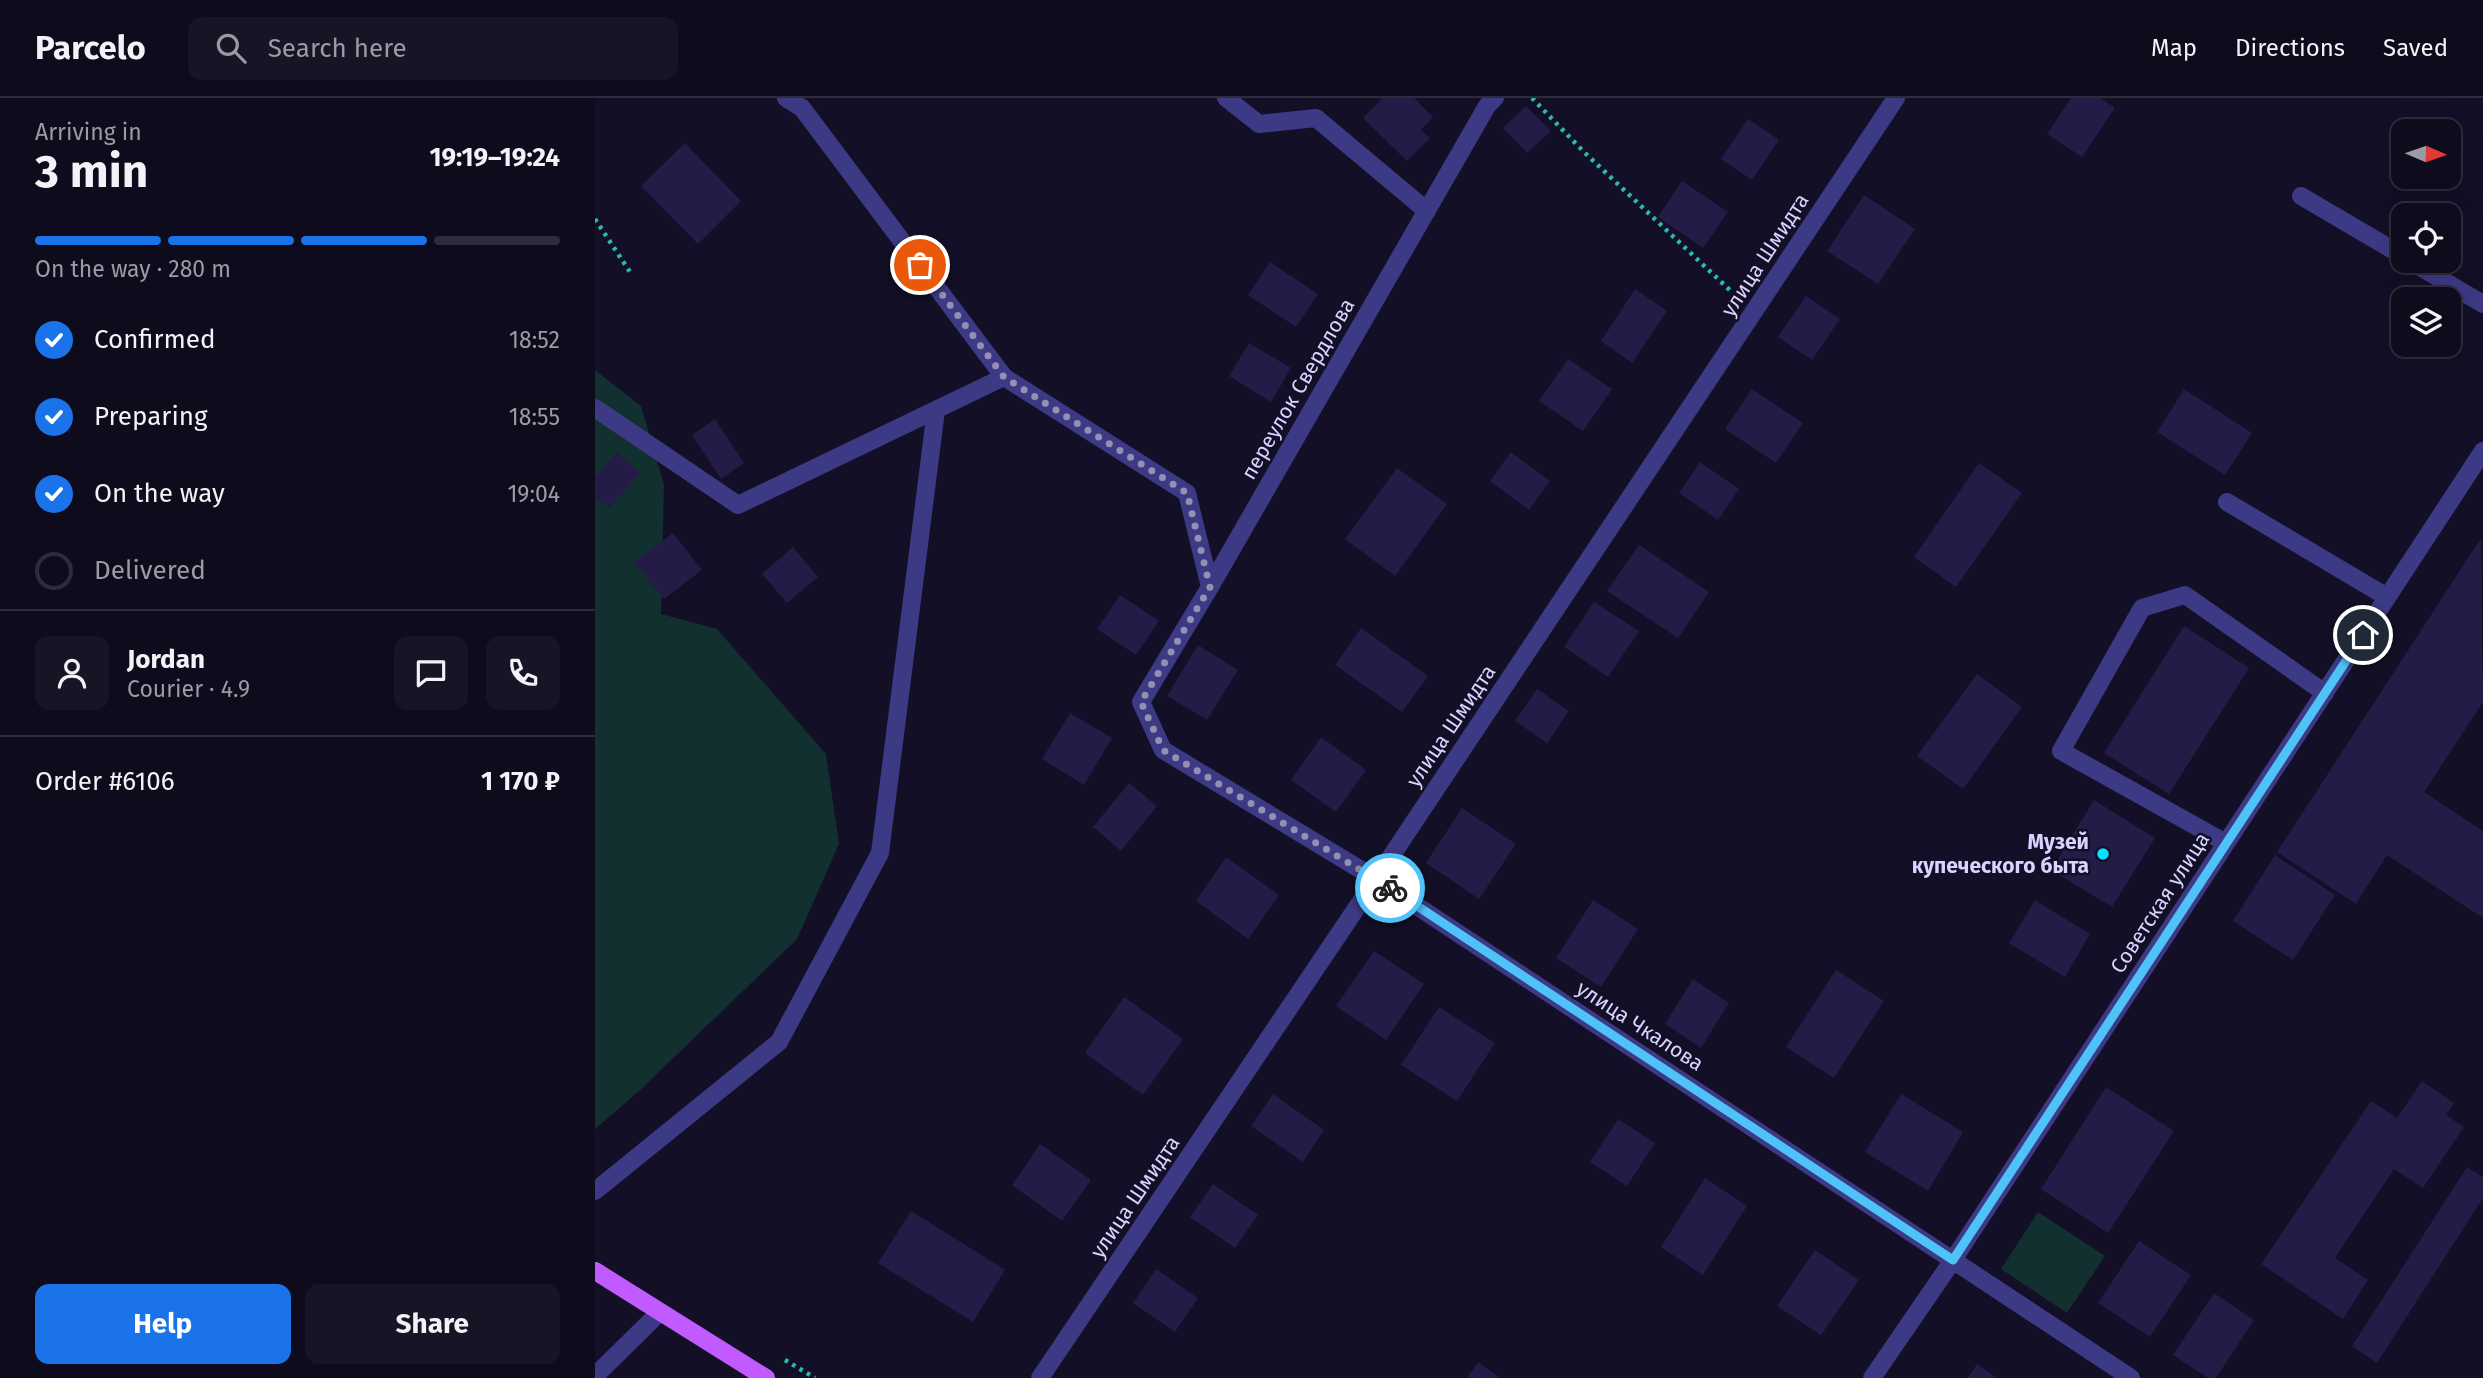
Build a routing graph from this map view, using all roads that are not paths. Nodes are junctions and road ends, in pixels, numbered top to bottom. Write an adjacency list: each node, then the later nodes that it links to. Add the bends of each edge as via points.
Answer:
1 (786, 98): 10 (street, via 802,108)
2 (1226, 98): 6 (street, via 1259,124 1316,118)
3 (1495, 98): 6 (street, переулок Свердлова)
4 (1896, 98): 20 (street, улица Шмидта)
5 (2301, 196): 7 (street)
6 (1427, 211): 15 (street, переулок Свердлова)
7 (2391, 249)
8 (2430, 273): 9 (street)
9 (2483, 304)
10 (1004, 377): 12 (street); 15 (street, via 1187,493)
11 (595, 408): 12 (street, via 738,505)
12 (936, 410): 21 (street, via 880,853 779,1042)
13 (2483, 451): 16 (street, Советская улица)
14 (2227, 502): 16 (street)
15 (1210, 587): 18 (street, переулок Свердлова)
16 (2388, 597): 17 (street, Советская улица)
17 (2325, 693): 19 (street, Советская улица); 19 (street, via 2185,595 2142,608 2061,751)
18 (1141, 702): 20 (street, улица Чкалова, via 1163,750)
19 (2226, 843): 22 (street, Советская улица)
20 (1376, 879): 22 (street, улица Чкалова); 27 (street, улица Шмидта)
21 (595, 1191)
22 (1953, 1260): 28 (street, Советская улица); 29 (street, улица Чкалова)
23 (595, 1271): 24 (main road)
24 (659, 1313): 25 (street); 26 (main road)
25 (595, 1376)
26 (766, 1378)
27 (1040, 1378)
28 (1872, 1378)
29 (2131, 1378)

